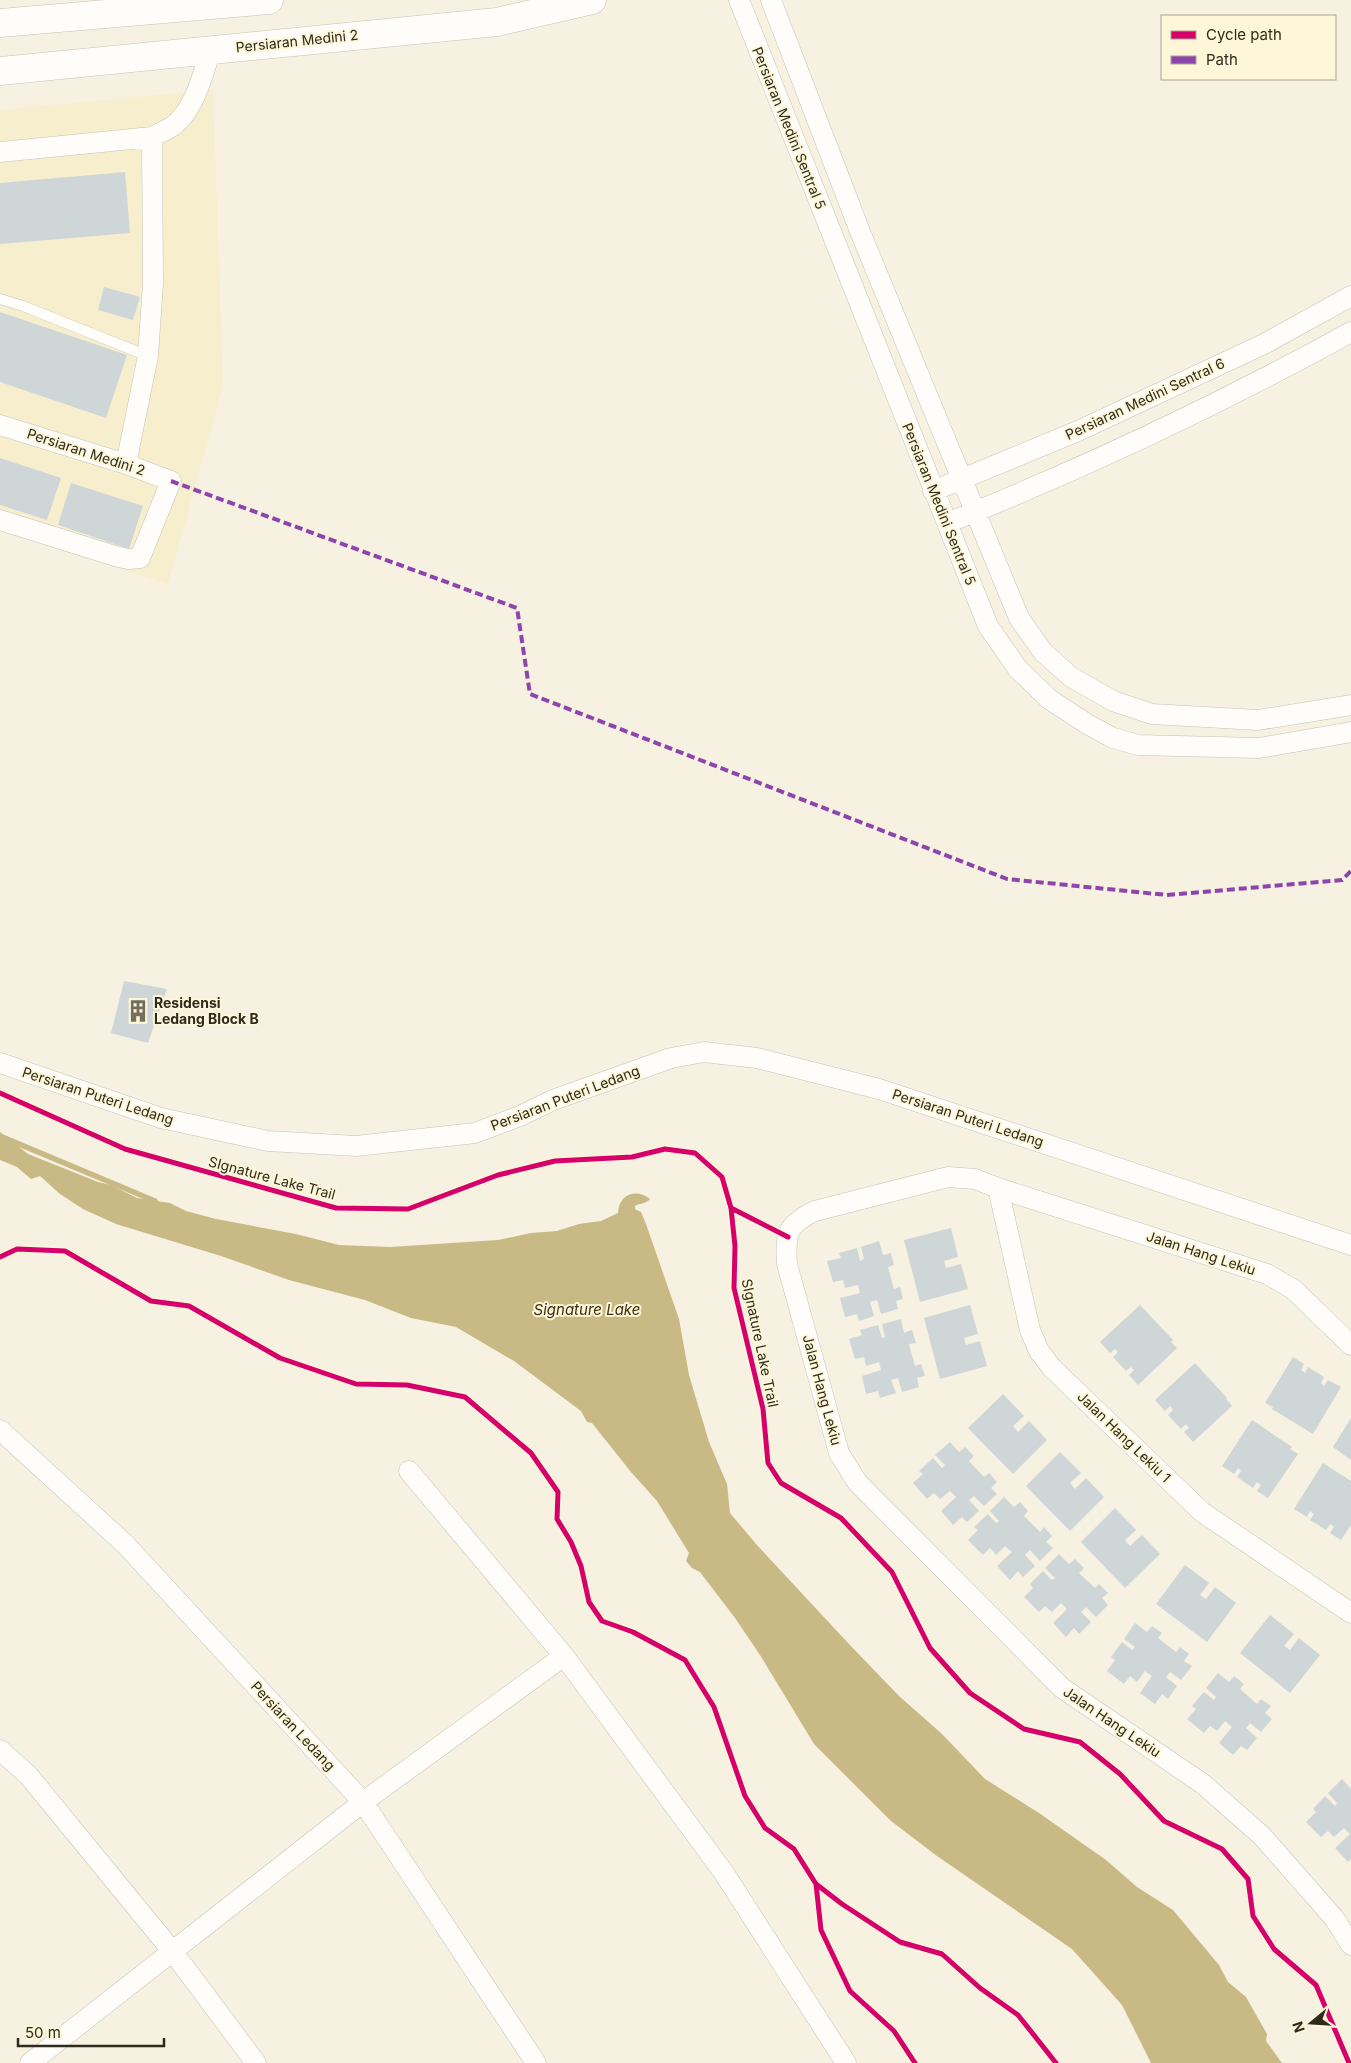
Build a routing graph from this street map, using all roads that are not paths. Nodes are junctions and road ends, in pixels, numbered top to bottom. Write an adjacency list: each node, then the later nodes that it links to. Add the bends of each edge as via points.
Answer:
1 (269, 0): 5 (main road)
2 (592, 0): 6 (main road, Persiaran Medini 2, via 497,22)
3 (739, 0): 17 (street, Persiaran Medini Sentral 5)
4 (771, 0): 16 (street, Persiaran Medini Sentral 5, via 861,234)
5 (0, 23)
6 (211, 50): 7 (main road, Persiaran Medini 2); 8 (street, via 194,97 183,115 173,126)
7 (0, 71)
8 (152, 137): 9 (street); 13 (street, via 153,284)
9 (0, 152)
10 (1351, 296): 16 (street, Persiaran Medini Sentral 6, via 1256,348 1078,431)
11 (0, 298): 13 (lane)
12 (1351, 332): 18 (street, via 1278,372 1103,457)
13 (148, 356): 15 (street)
14 (0, 425): 15 (street, Persiaran Medini 2)
15 (126, 464): 19 (street, Persiaran Medini 2, via 171,482 140,558 116,556)
16 (962, 478): 17 (street, Persiaran Medini Sentral 6); 18 (street, Persiaran Medini Sentral 5)
17 (933, 491): 20 (street, Persiaran Medini Sentral 5)
18 (976, 512): 20 (street); 21 (street, Persiaran Medini Sentral 5, via 1020,618 1043,652 1071,677 1113,701 1152,714 1258,720)
19 (0, 520)
20 (947, 523): 22 (street, Persiaran Medini Sentral 5, via 988,626 1018,669 1049,699 1113,738 1138,745 1259,748)
21 (1351, 705)
22 (1351, 732)
23 (0, 1063): 25 (street, Persiaran Puteri Ledang, via 161,1118 268,1141 356,1146 476,1133 553,1100 671,1058 704,1052 757,1058 879,1089)
24 (998, 1188): 26 (street, Jalan Hang Lekiu, via 1267,1274 1293,1289); 29 (street, Jalan Hang Lekiu 1, via 1030,1330 1039,1351 1052,1368 1202,1512); 33 (street, Jalan Hang Lekiu, via 975,1179 948,1177 815,1211 798,1219 790,1230 786,1246 787,1264 839,1453 857,1482 1062,1688 1203,1784 1262,1836 1334,1918)
25 (1351, 1245)
26 (1351, 1345)
27 (0, 1430): 32 (street, Persiaran Ledang, via 125,1544)
28 (409, 1471): 30 (street)
29 (1351, 1613)
30 (564, 1656): 32 (street); 38 (street, via 724,1873)
31 (0, 1750): 34 (street, via 28,1775)
32 (363, 1802): 34 (street); 37 (street, Persiaran Ledang)
33 (1351, 1945)
34 (173, 1952): 35 (street); 36 (street)
35 (30, 2063)
36 (256, 2063)
37 (536, 2063)
38 (846, 2063)

